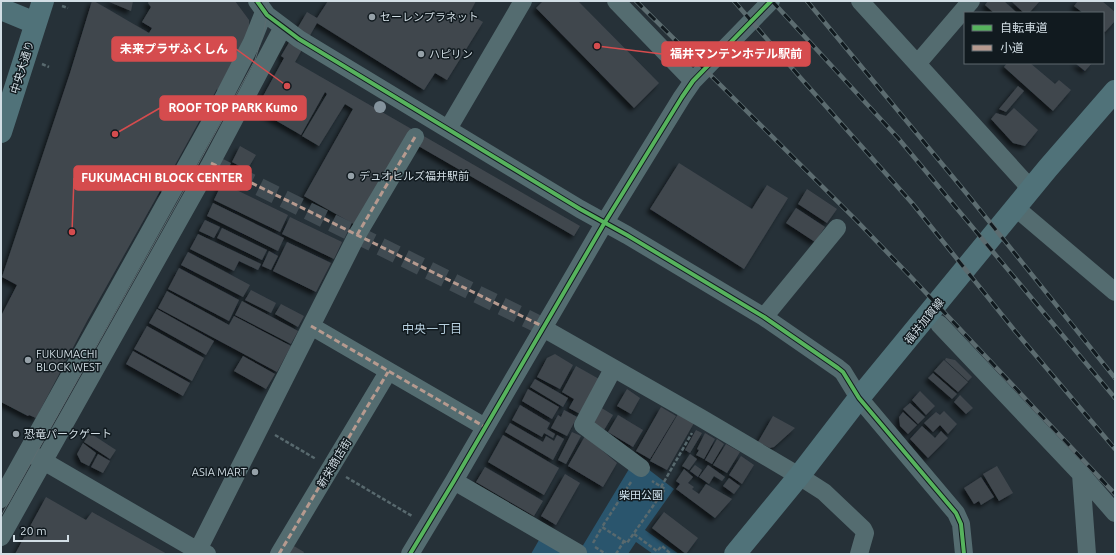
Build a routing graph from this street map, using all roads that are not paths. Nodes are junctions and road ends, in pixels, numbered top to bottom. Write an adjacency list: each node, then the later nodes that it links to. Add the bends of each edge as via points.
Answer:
1 (42, 1): 9 (main road, 中央大通り)
2 (523, 1): 16 (street)
3 (616, 1): 13 (street)
4 (771, 1): 13 (street)
5 (860, 1): 11 (street)
6 (971, 1): 11 (street)
7 (260, 6): 10 (street); 32 (street, via 252,42 214,116)
8 (1, 9): 9 (main road)
9 (35, 23): 17 (main road, 中央大通り)
10 (283, 28): 16 (street); 33 (street)
11 (917, 64): 19 (street)
12 (10, 72): 15 (street)
13 (694, 81): 21 (street)
14 (1115, 91): 19 (main road, 福井加賀線)
15 (1, 100)
16 (448, 129): 21 (street)
17 (1, 132)
18 (415, 137): 26 (street, via 357,235)
19 (1031, 189): 20 (main road, 福井加賀線)
20 (1016, 208): 23 (street); 30 (main road, 福井加賀線)
21 (605, 222): 24 (street); 27 (street)
22 (837, 228): 24 (street)
23 (1115, 292)
24 (764, 317): 30 (street, via 843,372)
25 (939, 324): 35 (street)
26 (311, 326): 29 (street); 42 (street)
27 (544, 327): 28 (street); 31 (street)
28 (613, 369): 34 (street, via 583,425); 36 (street)
29 (388, 372): 31 (street); 43 (street, 新栄商店街)
30 (859, 398): 36 (main road, 福井加賀線); 47 (street, via 956,513 961,524)
31 (485, 427): 37 (street)
32 (27, 451): 33 (street); 38 (street)
33 (43, 461): 40 (street); 42 (street)
34 (639, 470)
35 (1081, 474): 39 (street); 48 (street)
36 (799, 476): 45 (main road, 福井加賀線); 46 (street, via 824,492 862,529 865,534)
37 (454, 482): 41 (street); 44 (street)
38 (1, 499)
39 (1115, 513)
40 (1, 537)
41 (585, 549)
42 (200, 553)
43 (279, 554)
44 (410, 554)
45 (735, 554)
46 (859, 554)
47 (964, 554)
48 (1087, 554)

